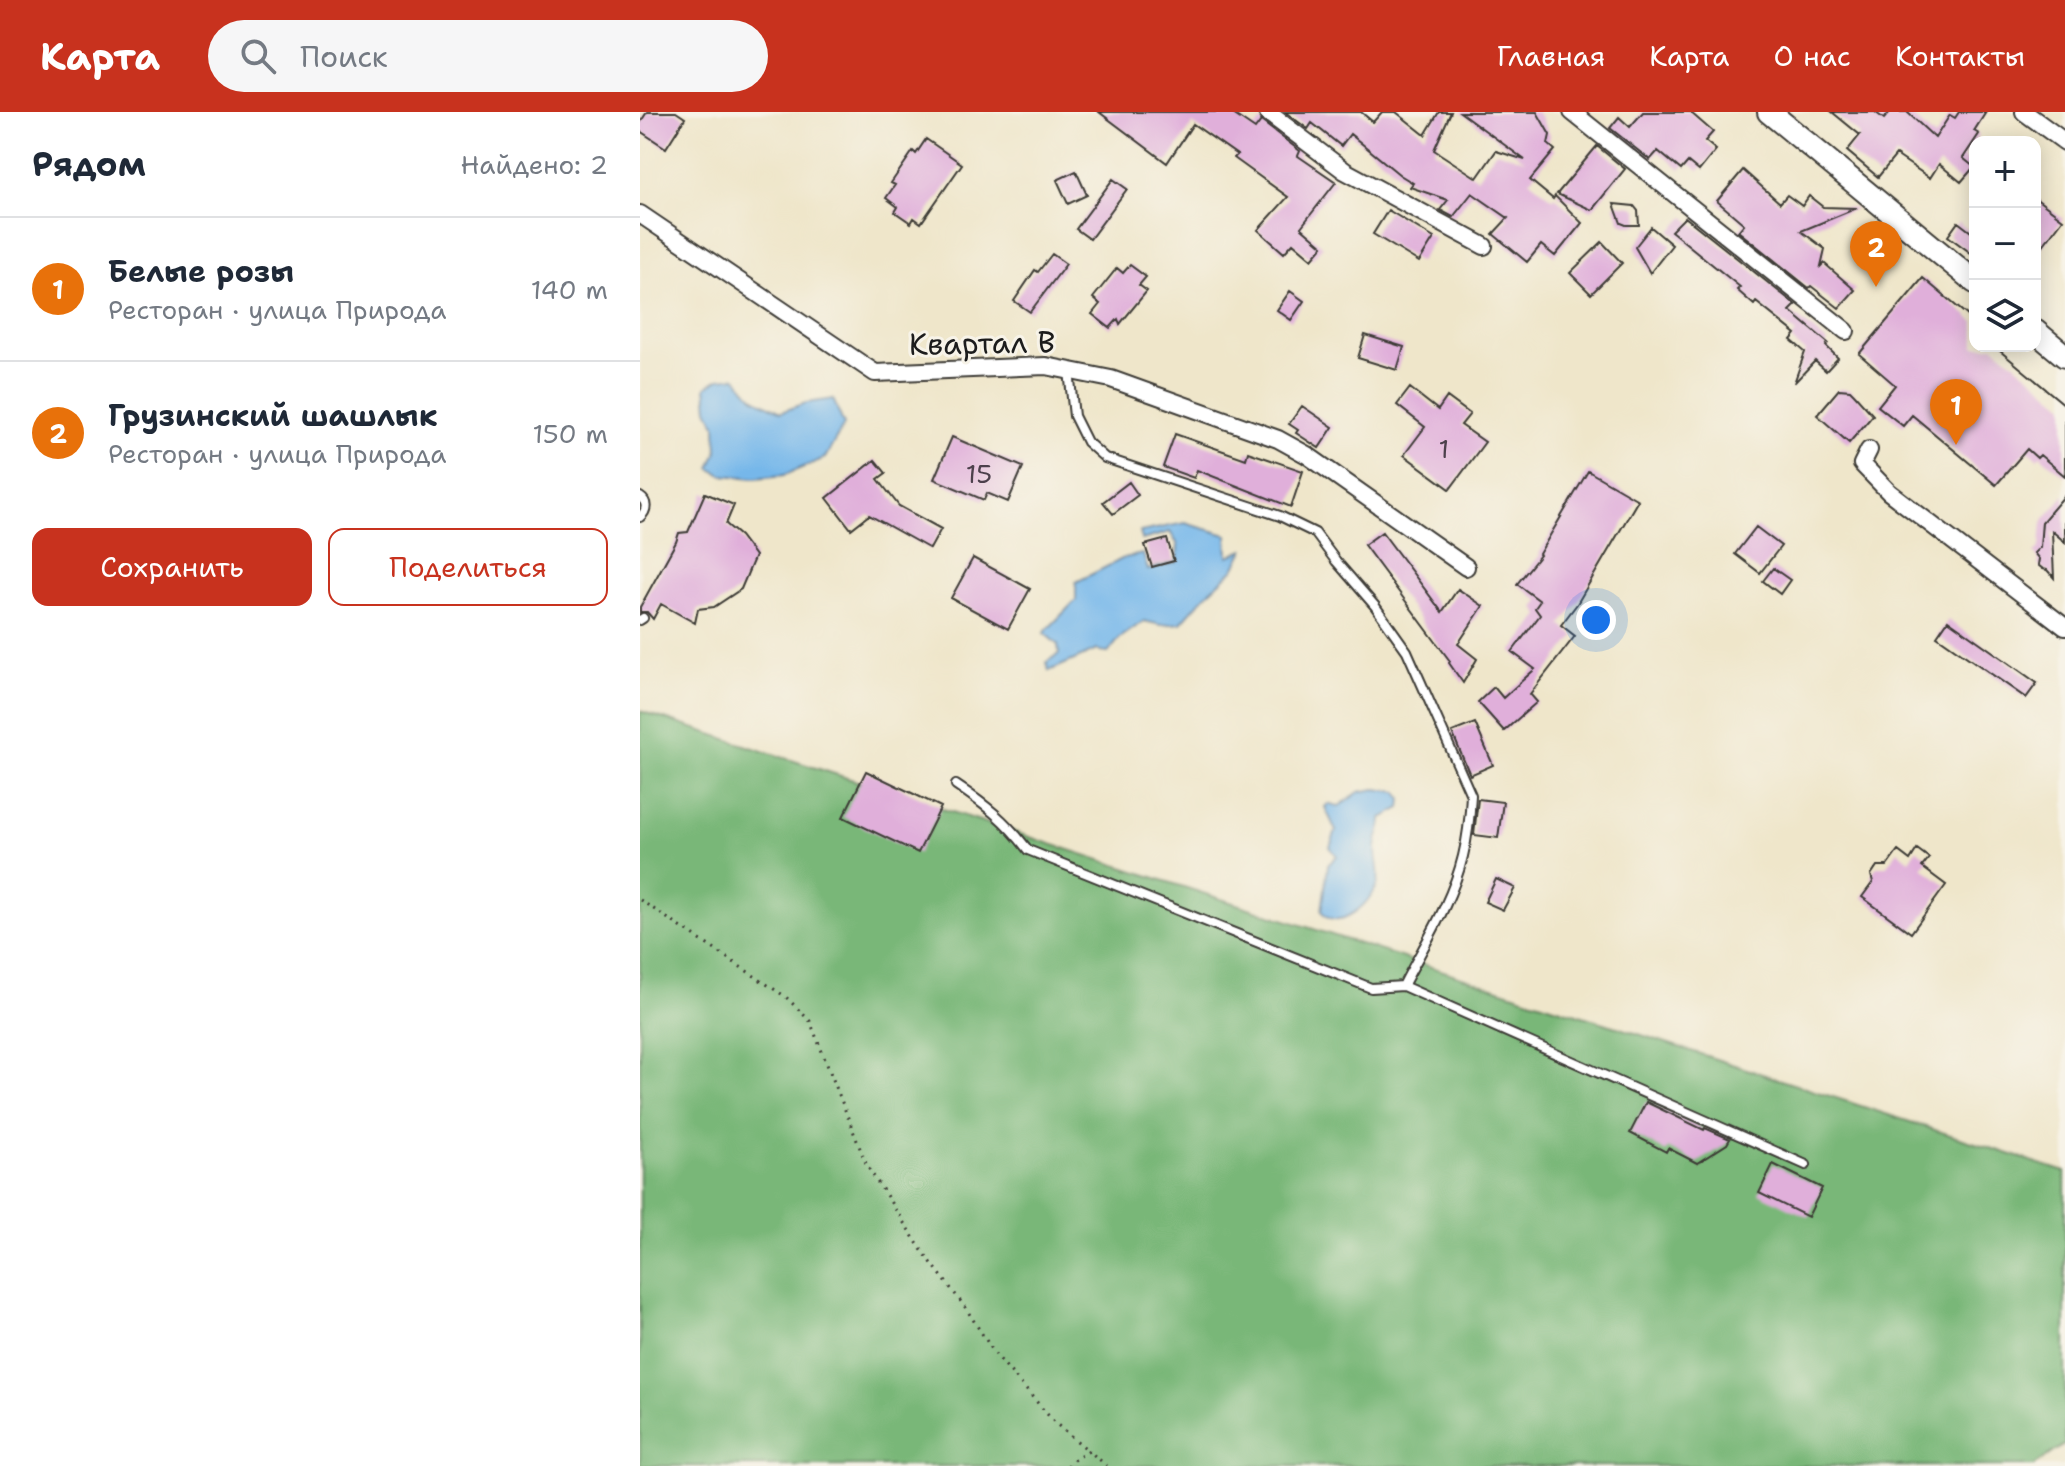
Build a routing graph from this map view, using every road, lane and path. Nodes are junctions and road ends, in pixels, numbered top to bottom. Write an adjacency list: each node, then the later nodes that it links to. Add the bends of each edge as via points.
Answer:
1 (1267, 112): 7 (street, via 1345,171)
2 (1572, 112): 9 (street)
3 (1769, 112): 8 (main road)
4 (2024, 112): 5 (street)
5 (2065, 142)
6 (640, 214): 12 (street, Квартал В, via 875,373 1046,366)
7 (1484, 246)
8 (1973, 280)
9 (1846, 331)
10 (2041, 336): 11 (main road)
11 (2065, 356)
12 (1068, 370): 16 (street, Квартал В, via 1111,379 1278,439); 20 (lane, via 1074,416 1087,442 1105,458 1280,516 1315,533 1407,651 1471,795 1462,859)
13 (1869, 450): 17 (street, via 1862,464 1889,492)
14 (640, 497): 15 (lane, via 646,506)
15 (640, 517)
16 (1466, 567)
17 (2065, 627)
18 (956, 785): 20 (lane, via 1010,826 1028,850 1371,988)
19 (640, 900): 22 (path, via 786,997 810,1021 867,1166 995,1354 1055,1423)
20 (1403, 986): 21 (lane)
21 (1806, 1165)
22 (1089, 1451): 23 (path); 24 (path)
23 (1068, 1466)
24 (1107, 1466)

